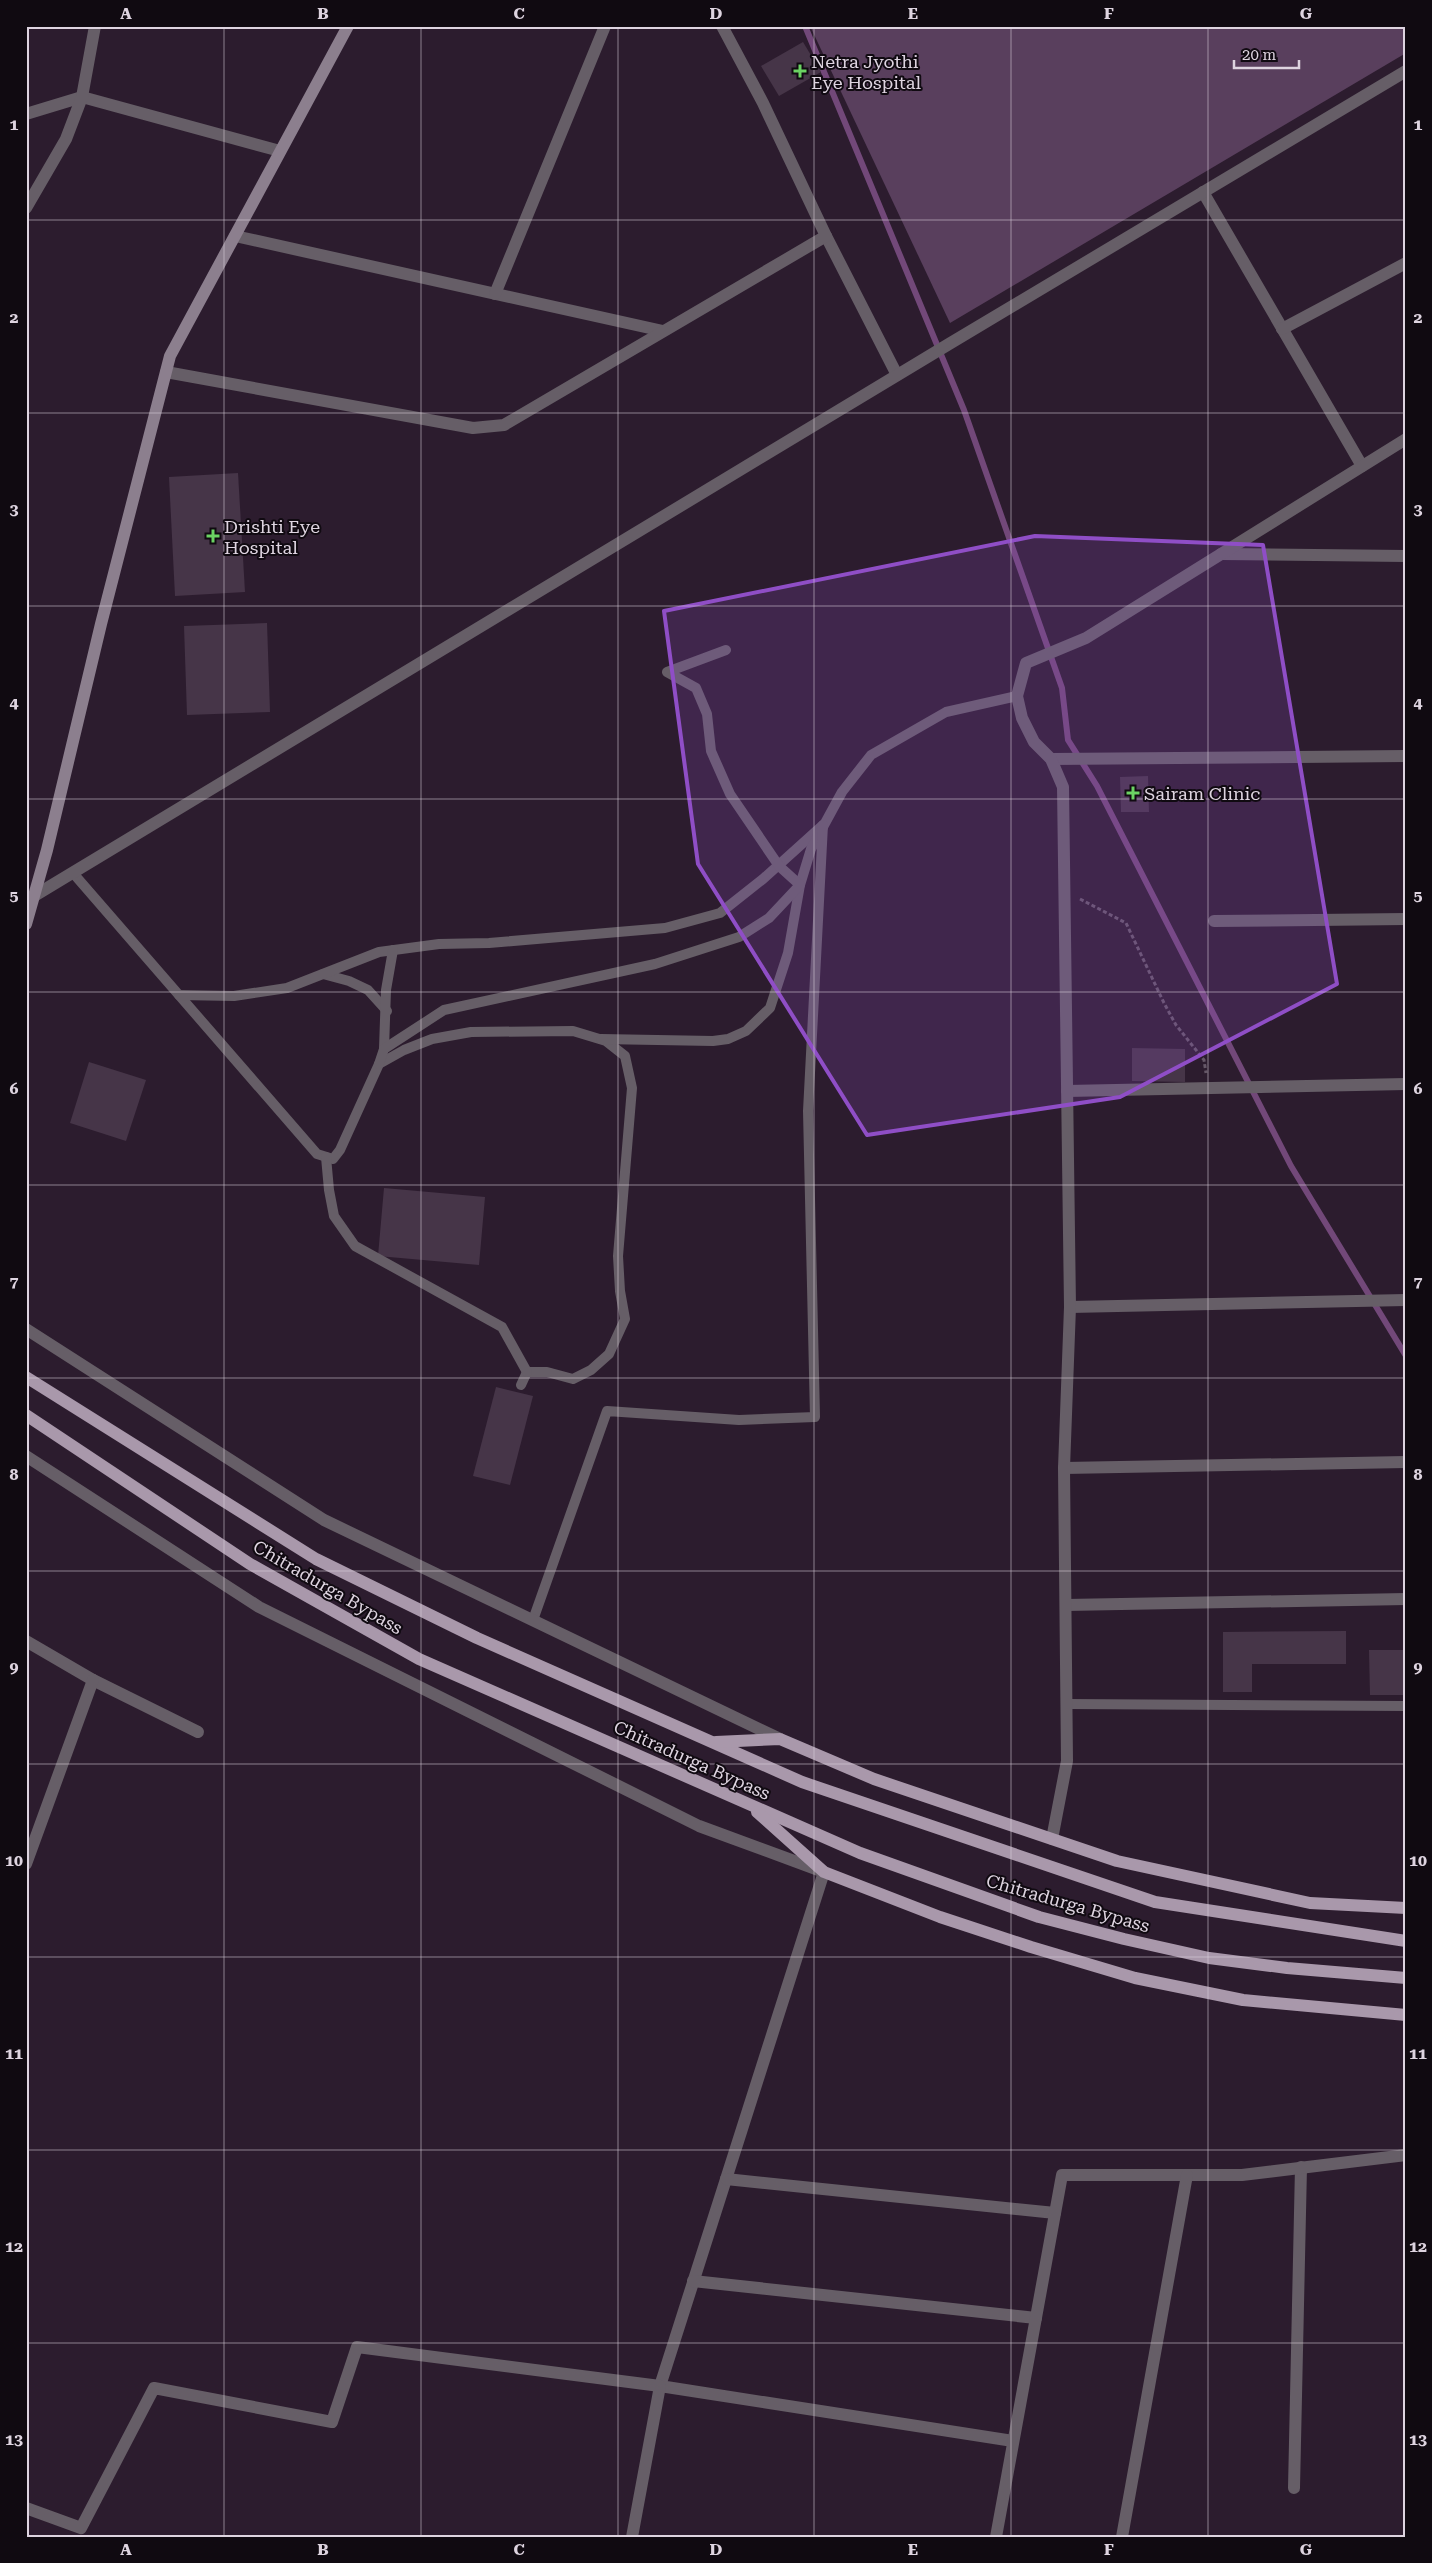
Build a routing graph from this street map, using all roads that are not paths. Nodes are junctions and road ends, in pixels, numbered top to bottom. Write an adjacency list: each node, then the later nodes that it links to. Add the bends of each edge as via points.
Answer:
1 (95, 26): 6 (street)
2 (348, 26): 8 (main road)
3 (605, 26): 14 (street)
4 (722, 26): 12 (street, via 763,103)
5 (1406, 71): 9 (street)
6 (82, 97): 7 (street); 8 (street); 10 (street, via 66,139)
7 (26, 114)
8 (280, 152): 11 (main road)
9 (1202, 192): 15 (street); 18 (street)
10 (26, 208)
11 (235, 236): 14 (street); 17 (main road, via 170,356)
12 (826, 236): 16 (street); 18 (street)
13 (1406, 262): 15 (street)
14 (496, 294): 16 (street)
15 (1282, 329): 20 (street)
16 (663, 331): 17 (street, via 504,425 473,428)
17 (166, 372): 31 (main road)
18 (897, 375): 29 (street)
19 (1406, 439): 20 (street)
20 (1362, 466): 21 (street)
21 (1220, 554): 22 (street); 24 (street, via 1086,638 1026,663)
22 (1406, 556)
23 (726, 650): 28 (lane, via 667,672 696,688 707,714 711,751 730,794)
24 (1016, 696): 26 (street, via 1034,742); 27 (lane, via 946,712 871,755 842,792)
25 (1406, 756): 26 (street)
26 (1051, 759): 43 (street, via 1063,787)
27 (823, 825): 28 (lane); 30 (lane); 57 (lane, via 808,1111 815,1417 739,1420 608,1410)
28 (779, 866): 30 (lane); 35 (lane, via 720,913 666,928)
29 (73, 873): 31 (street); 37 (lane)
30 (800, 884): 39 (lane, via 788,953 770,1008 746,1032 713,1041); 40 (lane, via 769,918 739,937 655,964 444,1010)
31 (34, 896): 34 (main road)
32 (1406, 919): 33 (street)
33 (1214, 921)
34 (26, 924)
35 (393, 950): 36 (lane, via 379,952); 38 (lane, via 386,990)
36 (323, 974): 37 (lane, via 287,988 234,996); 38 (lane, via 368,990)
37 (179, 995): 44 (lane, via 317,1154)
38 (387, 1011): 40 (lane)
39 (598, 1039): 41 (lane, via 573,1031 471,1032 432,1039); 48 (lane, via 625,1056 632,1088 618,1256 625,1319 609,1354 591,1370 574,1379 547,1372)
40 (384, 1049): 41 (lane)
41 (378, 1064): 44 (lane, via 340,1150 333,1159)
42 (1406, 1084): 43 (street)
43 (1067, 1092): 46 (street)
44 (326, 1157): 48 (lane, via 334,1216 355,1246 502,1327)
45 (1406, 1300): 46 (street)
46 (1070, 1307): 54 (street)
47 (26, 1329): 57 (street, via 324,1520)
48 (527, 1372): 50 (lane)
49 (26, 1377): 64 (main road, Chitradurga Bypass, via 316,1559 477,1638)
50 (520, 1385)
51 (26, 1415): 65 (main road, Chitradurga Bypass, via 250,1564 419,1659)
52 (26, 1456): 68 (street, via 259,1607 699,1826)
53 (1406, 1462): 54 (street)
54 (1064, 1468): 56 (street)
55 (1406, 1599): 56 (street)
56 (1066, 1605): 60 (street)
57 (533, 1620): 63 (street)
58 (26, 1641): 59 (street)
59 (93, 1680): 62 (street); 67 (street)
60 (1067, 1704): 61 (lane); 66 (street, via 1068,1761)
61 (1406, 1706)
62 (198, 1732)
63 (780, 1739): 64 (main road); 66 (main road, via 874,1779)
64 (713, 1742): 70 (main road, Chitradurga Bypass, via 802,1782 1155,1902)
65 (748, 1804): 68 (main road); 71 (main road, Chitradurga Bypass, via 860,1853 1039,1917 1209,1958)
66 (1052, 1839): 69 (main road, via 1117,1861 1310,1902)
67 (26, 1864)
68 (824, 1872): 72 (main road, via 949,1920 1135,1978 1242,2000); 76 (street)
69 (1406, 1908)
70 (1406, 1941)
71 (1406, 1978)
72 (1406, 2015)
73 (1406, 2154): 74 (street)
74 (1301, 2167): 75 (street, via 1242,2175); 82 (street)
75 (1187, 2175): 77 (street, via 1062,2175); 86 (street)
76 (726, 2179): 77 (street); 78 (street)
77 (1055, 2213): 79 (street)
78 (693, 2281): 79 (street); 80 (street)
79 (1036, 2318): 81 (street)
80 (660, 2386): 81 (street); 83 (street, via 357,2347 332,2422 154,2388 81,2528); 84 (street)
81 (1013, 2441): 85 (street)
82 (1294, 2488)
83 (26, 2508)
84 (632, 2537)
85 (996, 2537)
86 (1122, 2537)

